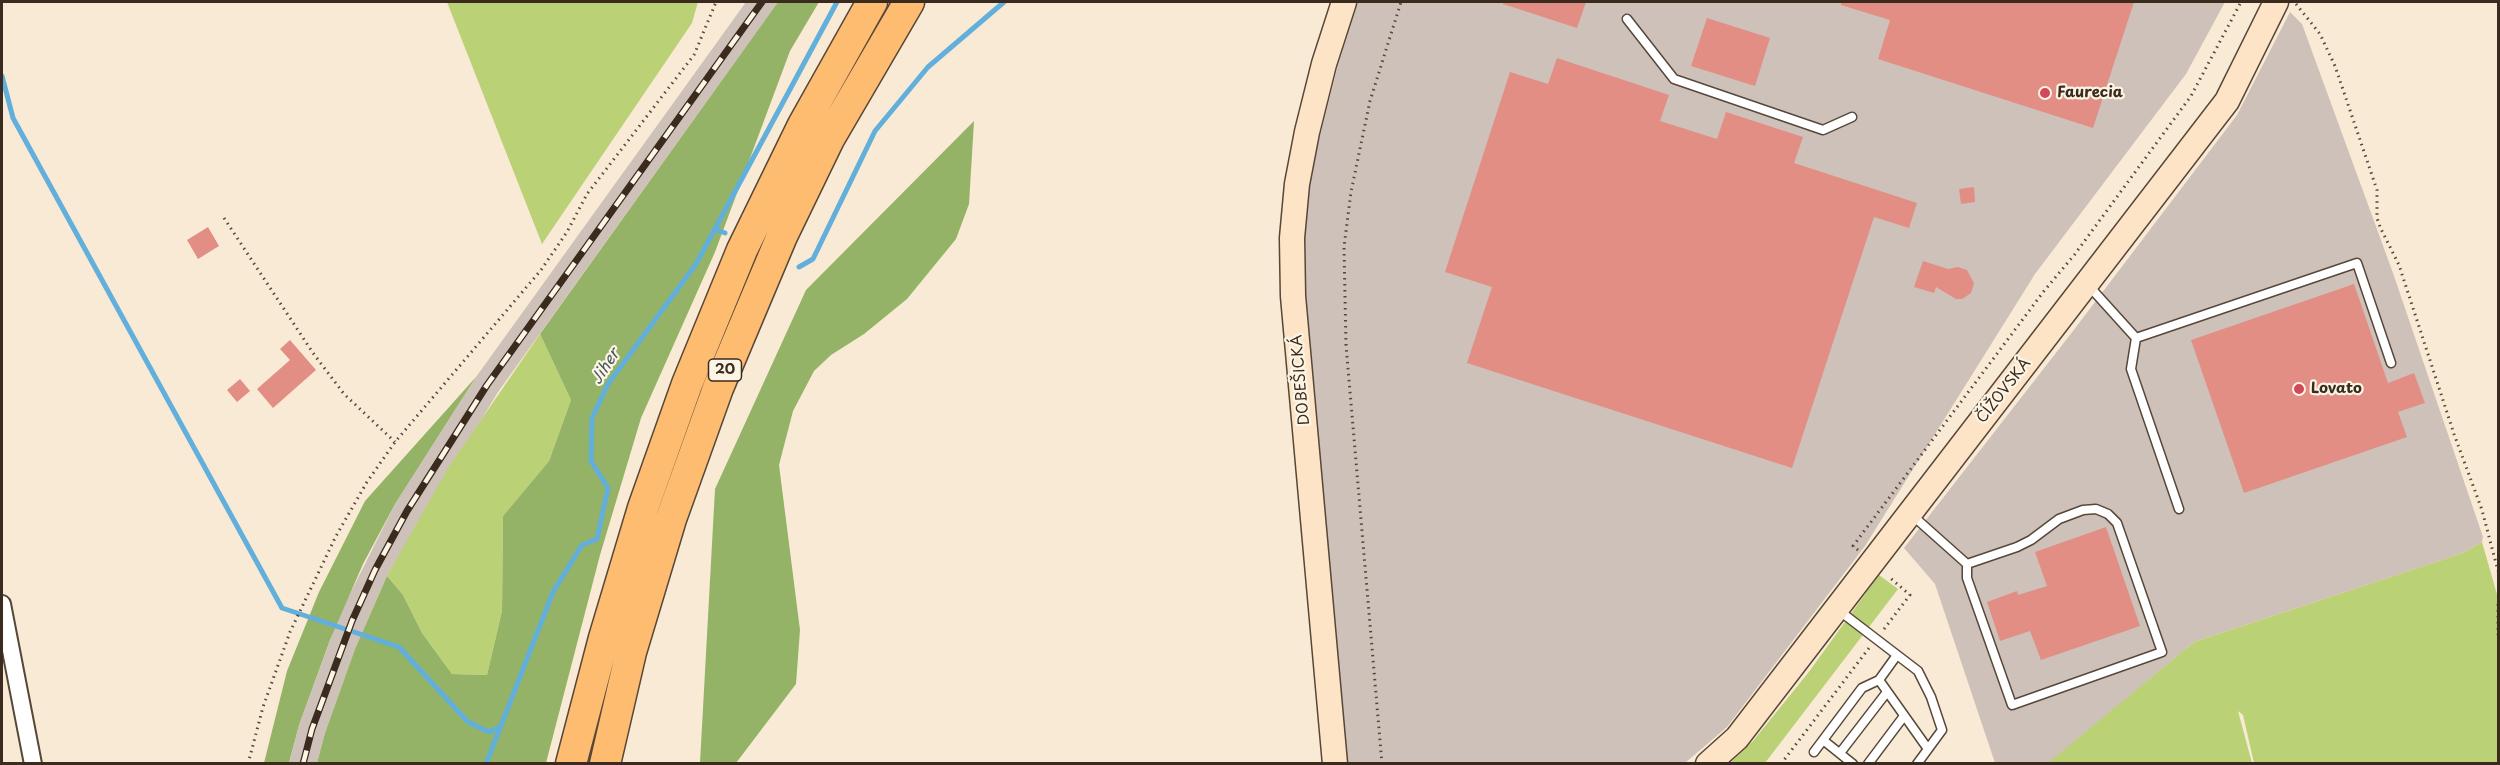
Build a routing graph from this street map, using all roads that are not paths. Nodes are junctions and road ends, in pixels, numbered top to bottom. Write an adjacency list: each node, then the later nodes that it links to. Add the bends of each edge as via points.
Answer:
1 (872, 2): 24 (highway, 20, via 803,125 752,230 687,384 643,508)
2 (909, 2): 25 (highway, 20, via 829,139 782,236 718,388 631,652)
3 (1344, 2): 26 (street, DOBEŠICKÁ, via 1307,132 1292,238 1293,296)
4 (2276, 2): 7 (street, ČÍŽOVSKÁ, via 2227,101)
5 (1627, 19): 6 (lane, via 1674,79 1823,130)
6 (1852, 117)
7 (2087, 284): 8 (lane); 11 (street, ČÍŽOVSKÁ)
8 (2136, 338): 9 (lane, via 2358,263); 10 (lane, via 2131,369)
9 (2391, 363)
10 (2179, 509)
11 (1910, 513): 12 (lane); 14 (street, ČÍŽOVSKÁ)
12 (1967, 564): 12 (lane, via 2017,548 2059,519 2083,510 2096,509 2108,514 2117,523 2162,652 2012,705 1967,578)
13 (2, 604): 23 (street)
14 (1837, 609): 15 (lane); 27 (street, ČÍŽOVSKÁ, via 1737,738)
15 (1897, 655): 16 (lane); 20 (lane, via 1918,671 1942,730)
16 (1879, 680): 17 (lane); 19 (lane, via 1862,688)
17 (1887, 692): 18 (lane); 22 (lane)
18 (1904, 716): 20 (lane); 29 (lane)
19 (1823, 740): 21 (lane); 22 (lane)
20 (1928, 749): 30 (lane)
21 (1814, 752)
22 (1840, 753): 28 (lane)
23 (33, 764)
24 (571, 764)
25 (604, 764)
26 (1335, 764)
27 (1708, 764)
28 (1853, 764)
29 (1868, 764)
30 (1917, 764)

